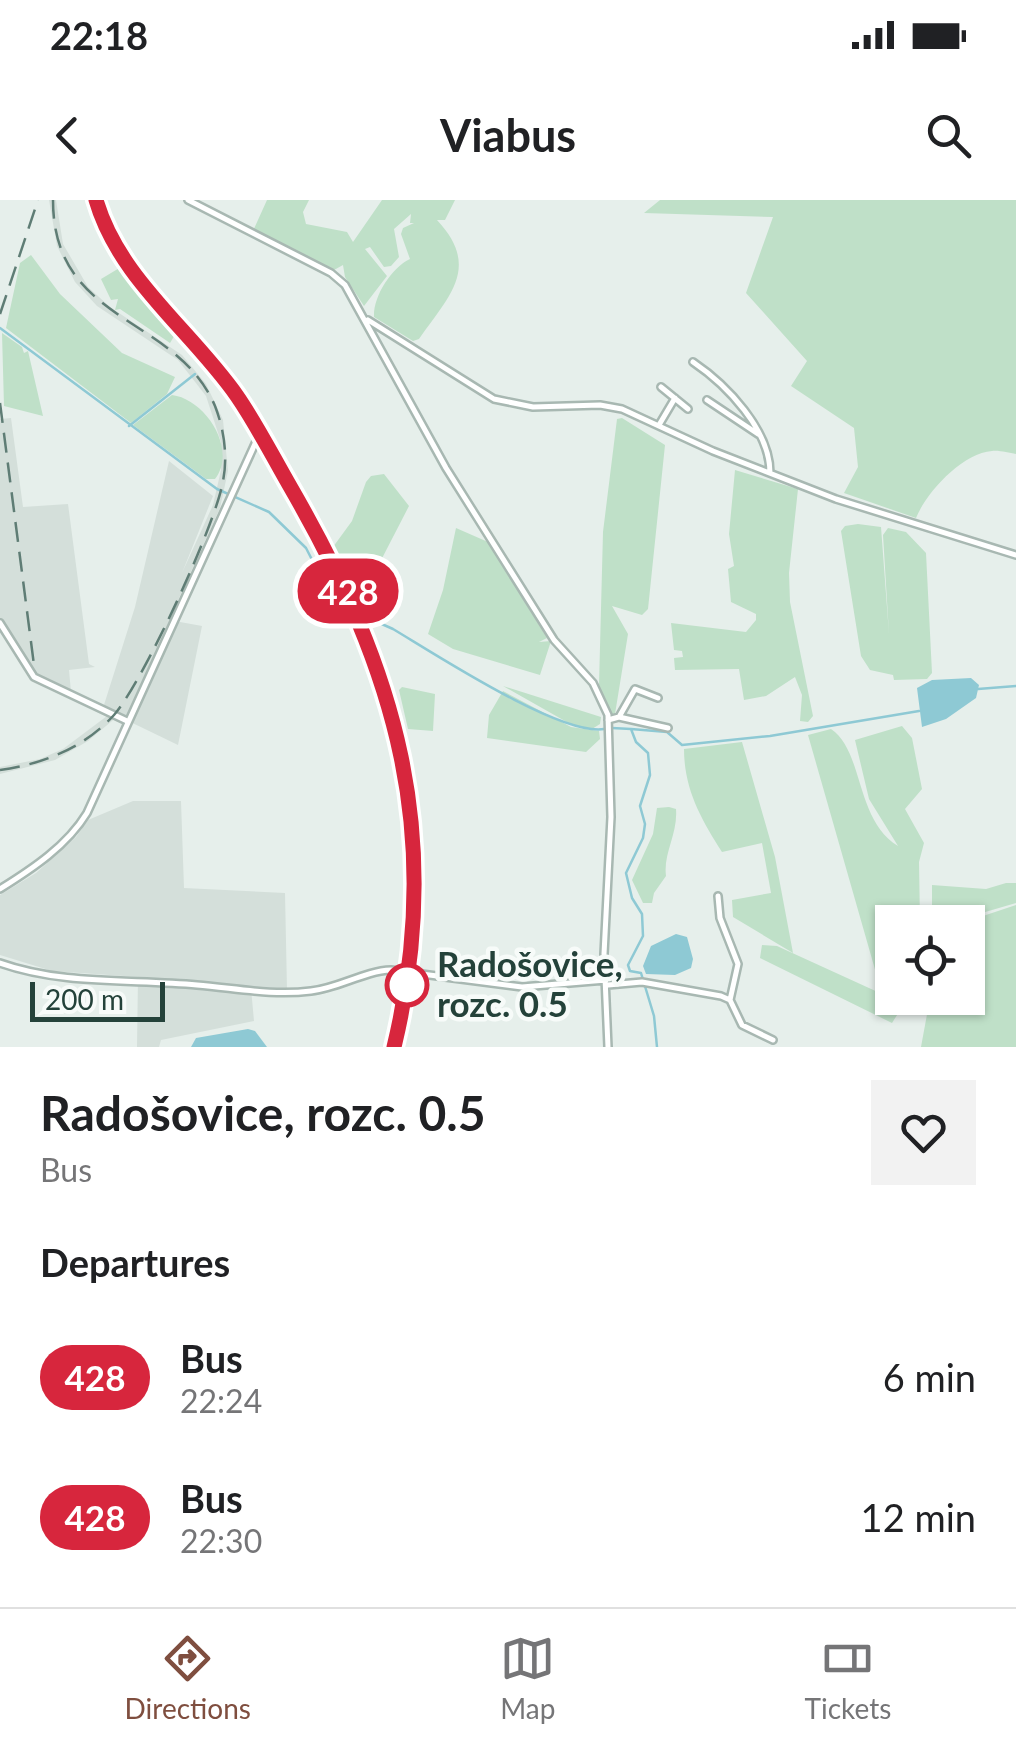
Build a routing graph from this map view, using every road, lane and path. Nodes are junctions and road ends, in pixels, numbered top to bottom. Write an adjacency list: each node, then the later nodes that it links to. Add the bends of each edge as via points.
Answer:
1 (96, 200): 10 (main road, via 125,262)
2 (188, 200): 3 (street, via 331,273)
3 (365, 319): 9 (street, via 494,399 533,407 600,405); 17 (street, via 446,468 554,640 593,683)
4 (693, 362): 11 (street, via 728,392)
5 (661, 387): 6 (street)
6 (675, 398): 8 (street); 9 (street)
7 (706, 400): 11 (street)
8 (688, 409)
9 (659, 424): 12 (street)
10 (260, 433): 18 (street); 23 (main road, via 342,579 391,709 410,808 415,882)
11 (760, 435): 12 (street)
12 (770, 473): 13 (street)
13 (1016, 556)
14 (0, 623): 18 (street, via 34,677)
15 (658, 698): 16 (street, via 635,689)
16 (619, 717): 17 (street); 19 (street)
17 (608, 720): 24 (street)
18 (129, 722): 20 (street, via 81,822)
19 (668, 728)
20 (0, 888)
21 (718, 896): 25 (street, via 738,964)
22 (0, 962): 23 (street, via 32,974 250,992 310,992 378,970)
23 (409, 972): 24 (street, via 522,987); 27 (main road)
24 (606, 982): 25 (street, via 644,982); 28 (street)
25 (730, 1000): 26 (street, via 742,1025)
26 (773, 1040)
27 (394, 1047)
28 (608, 1047)

